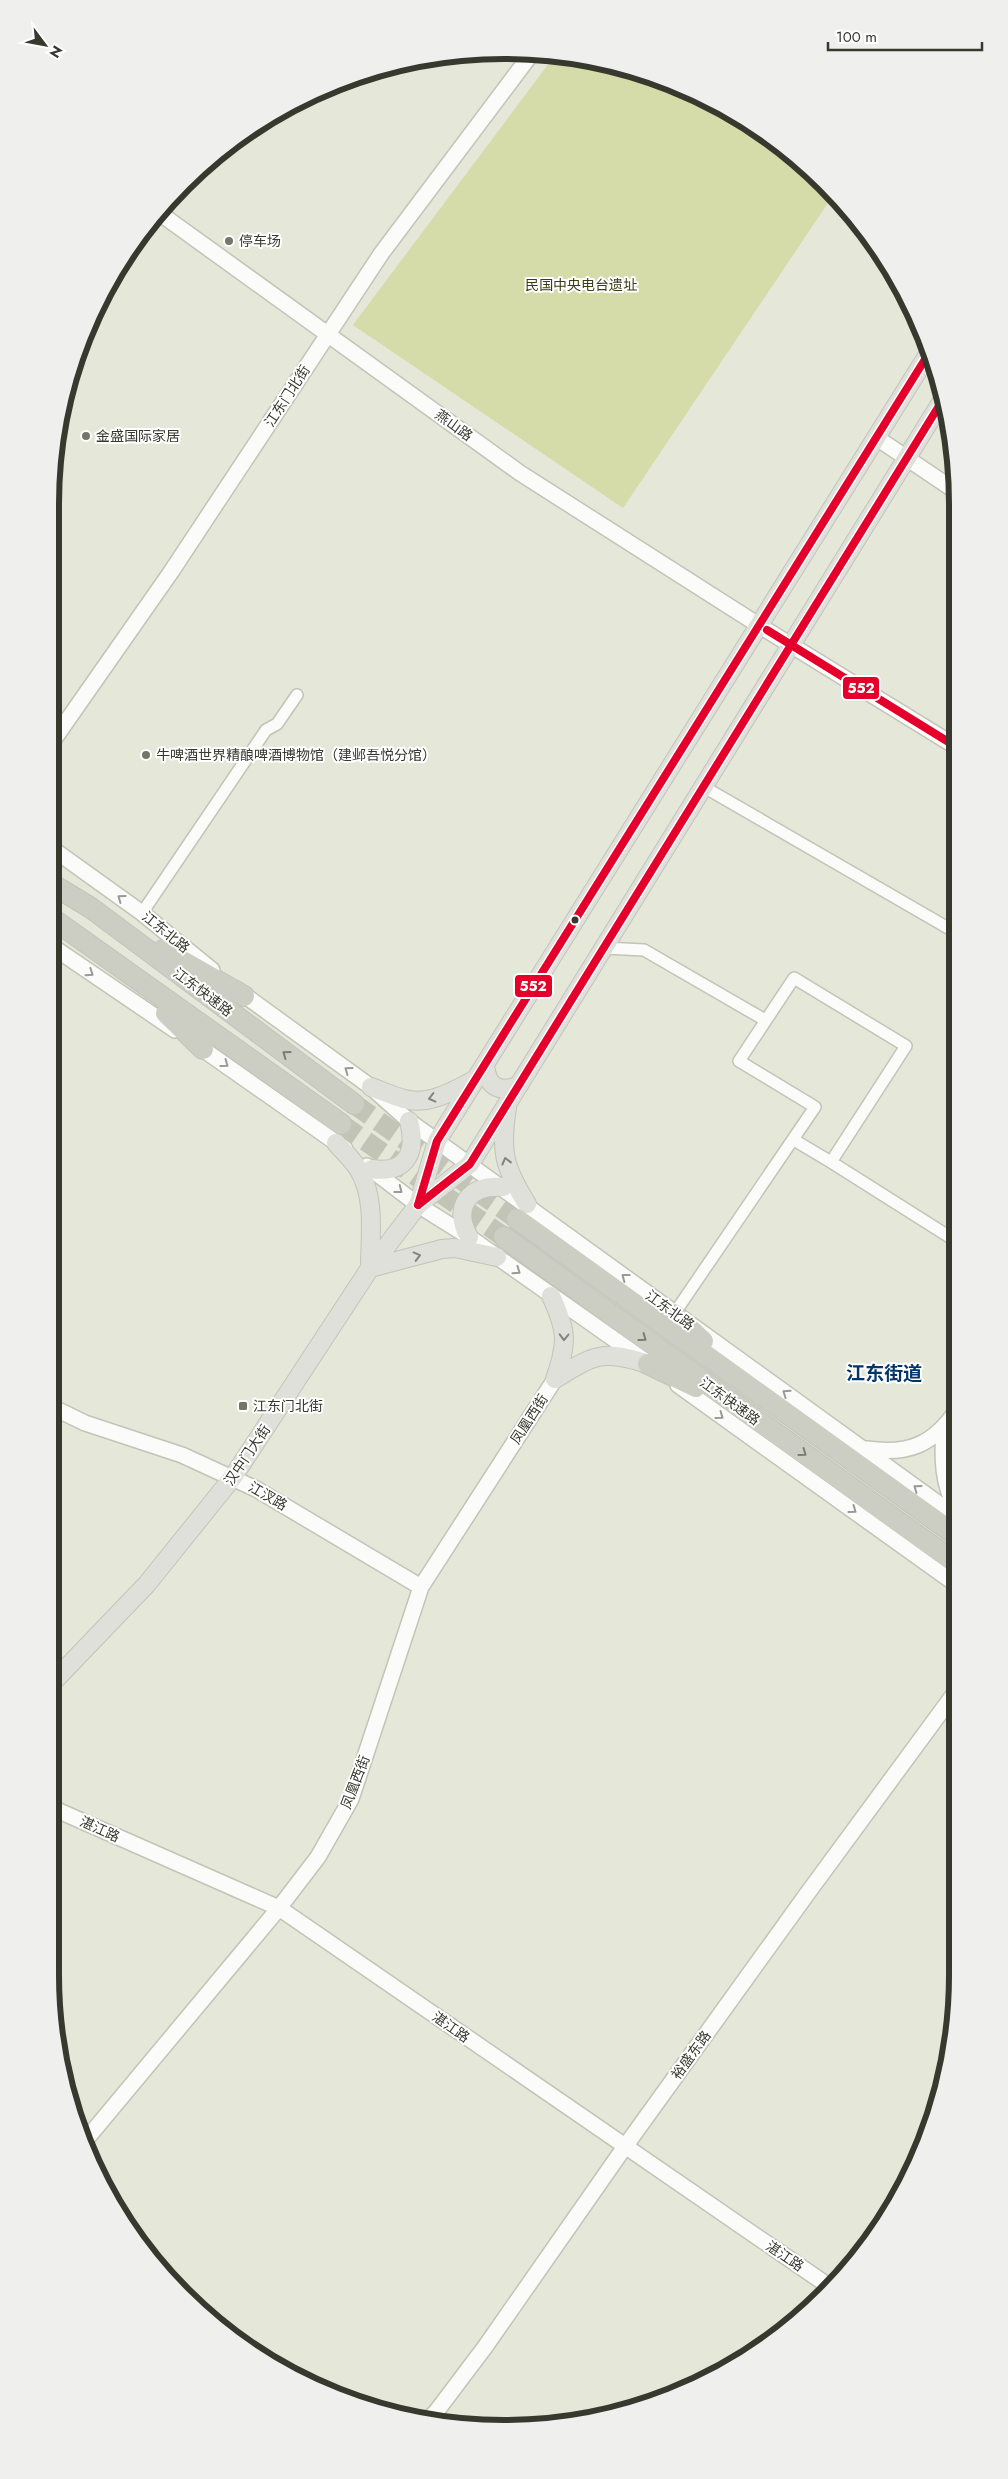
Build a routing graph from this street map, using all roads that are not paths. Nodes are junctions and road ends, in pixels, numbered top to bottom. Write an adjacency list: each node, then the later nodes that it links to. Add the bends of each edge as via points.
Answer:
1 (527, 60): 3 (street, 江东门北街, via 384,249)
2 (164, 216): 3 (street, 燕山路)
3 (328, 334): 9 (street, 燕山路, via 520,472); 12 (street, 江东门北街, via 171,572)
4 (926, 360): 6 (main road, 汉中门大街)
5 (938, 407): 7 (main road, 汉中门大街)
6 (877, 438): 7 (street); 9 (main road, 汉中门大街)
7 (907, 458): 8 (street); 10 (main road, 汉中门大街)
8 (948, 486)
9 (760, 626): 10 (street, 燕山路); 27 (main road, 汉中门大街)
10 (792, 646): 13 (street, 燕山路); 14 (main road, 汉中门大街)
11 (297, 696): 18 (street, via 277,724 266,730)
12 (59, 732)
13 (949, 742)
14 (704, 787): 20 (street); 21 (main road, 汉中门大街)
15 (59, 853): 18 (street, 江东北路, one-way to 15)
16 (59, 888): 17 (highway, 江东快速路)
17 (91, 908): 24 (highway); 31 (highway, 江东快速路, one-way to 17)
18 (142, 913): 24 (street, 江东北路)
19 (59, 924): 23 (highway, 江东快速路)
20 (949, 929)
21 (604, 948): 25 (street, via 644,950); 28 (main road, 汉中门大街)
22 (59, 956): 26 (street, one-way to 26)
23 (116, 965): 26 (highway); 33 (highway, 江东快速路)
24 (244, 996): 29 (street, 江东北路, one-way to 24)
25 (765, 1020): 34 (street, via 739,1061 815,1107); 36 (street, via 794,978 906,1046)
26 (203, 1048): 33 (street, one-way to 33)
27 (481, 1072): 28 (main road, via 500,1090); 29 (main road, one-way to 29, via 445,1094 426,1100 406,1100); 35 (main road, 汉中门大街)
28 (518, 1086): 30 (main road, 汉中门大街)
29 (370, 1087): 32 (street, 江东北路)
30 (508, 1101): 37 (main road, 汉中门大街); 41 (main road, one-way to 30, via 504,1154)
31 (354, 1104)
32 (409, 1121): 35 (street, 江东北路); 38 (main road, via 413,1144 404,1163 392,1170)
33 (339, 1134): 38 (street); 46 (main road, via 368,1194 371,1211)
34 (794, 1140): 36 (street); 48 (street)
35 (438, 1141): 37 (street, 江东北路); 40 (main road, 汉中门大街)
36 (831, 1162): 44 (street)
37 (470, 1164): 39 (street, 江东北路); 40 (main road, 汉中门大街)
38 (372, 1169): 40 (street, one-way to 40)
39 (503, 1187): 41 (street, 江东北路); 43 (main road, via 482,1187 473,1192 460,1216)
40 (418, 1205): 43 (street); 46 (main road, 汉中门大街)
41 (522, 1212): 48 (street, 江东北路, one-way to 41); 51 (highway, 江东快速路)
42 (504, 1237): 53 (highway, 江东快速路, one-way to 53)
43 (469, 1238): 45 (street)
44 (949, 1238)
45 (497, 1257): 46 (main road, one-way to 45, via 449,1248); 47 (street, one-way to 47)
46 (370, 1268): 57 (main road, 汉中门大街)
47 (551, 1296): 49 (street); 50 (main road, one-way to 50, via 564,1327 564,1348)
48 (674, 1314): 51 (highway); 56 (street, 江东北路, one-way to 48)
49 (648, 1364): 50 (main road, via 625,1356 594,1357); 53 (highway); 62 (street, one-way to 62)
50 (555, 1379): 63 (street, 凤凰西街)
51 (760, 1396): 60 (highway, 江东快速路)
52 (59, 1410): 57 (street, 江汊路, via 85,1423 182,1455)
53 (747, 1413): 61 (highway, 江东快速路, one-way to 61)
54 (949, 1421): 55 (street)
55 (944, 1429): 56 (street, via 929,1440 891,1453); 58 (street, via 944,1471)
56 (865, 1449): 59 (street, 江东北路, one-way to 56)
57 (234, 1477): 63 (street, 江汊路); 64 (main road, 汉中门大街, via 147,1584)
58 (949, 1494)
59 (949, 1510)
60 (949, 1530)
61 (949, 1558)
62 (949, 1579)
63 (420, 1587): 67 (street, 凤凰西街, via 351,1799 318,1857)
64 (59, 1676)
65 (949, 1701): 69 (street, 裕盛东路)
66 (59, 1811): 67 (street, 湛江路)
67 (280, 1908): 68 (street, 凤凰西街); 69 (street, 湛江路)
68 (89, 2136)
69 (624, 2148): 70 (street, 湛江路); 71 (street, 裕盛东路, via 485,2347)
70 (824, 2284)
71 (433, 2414)

